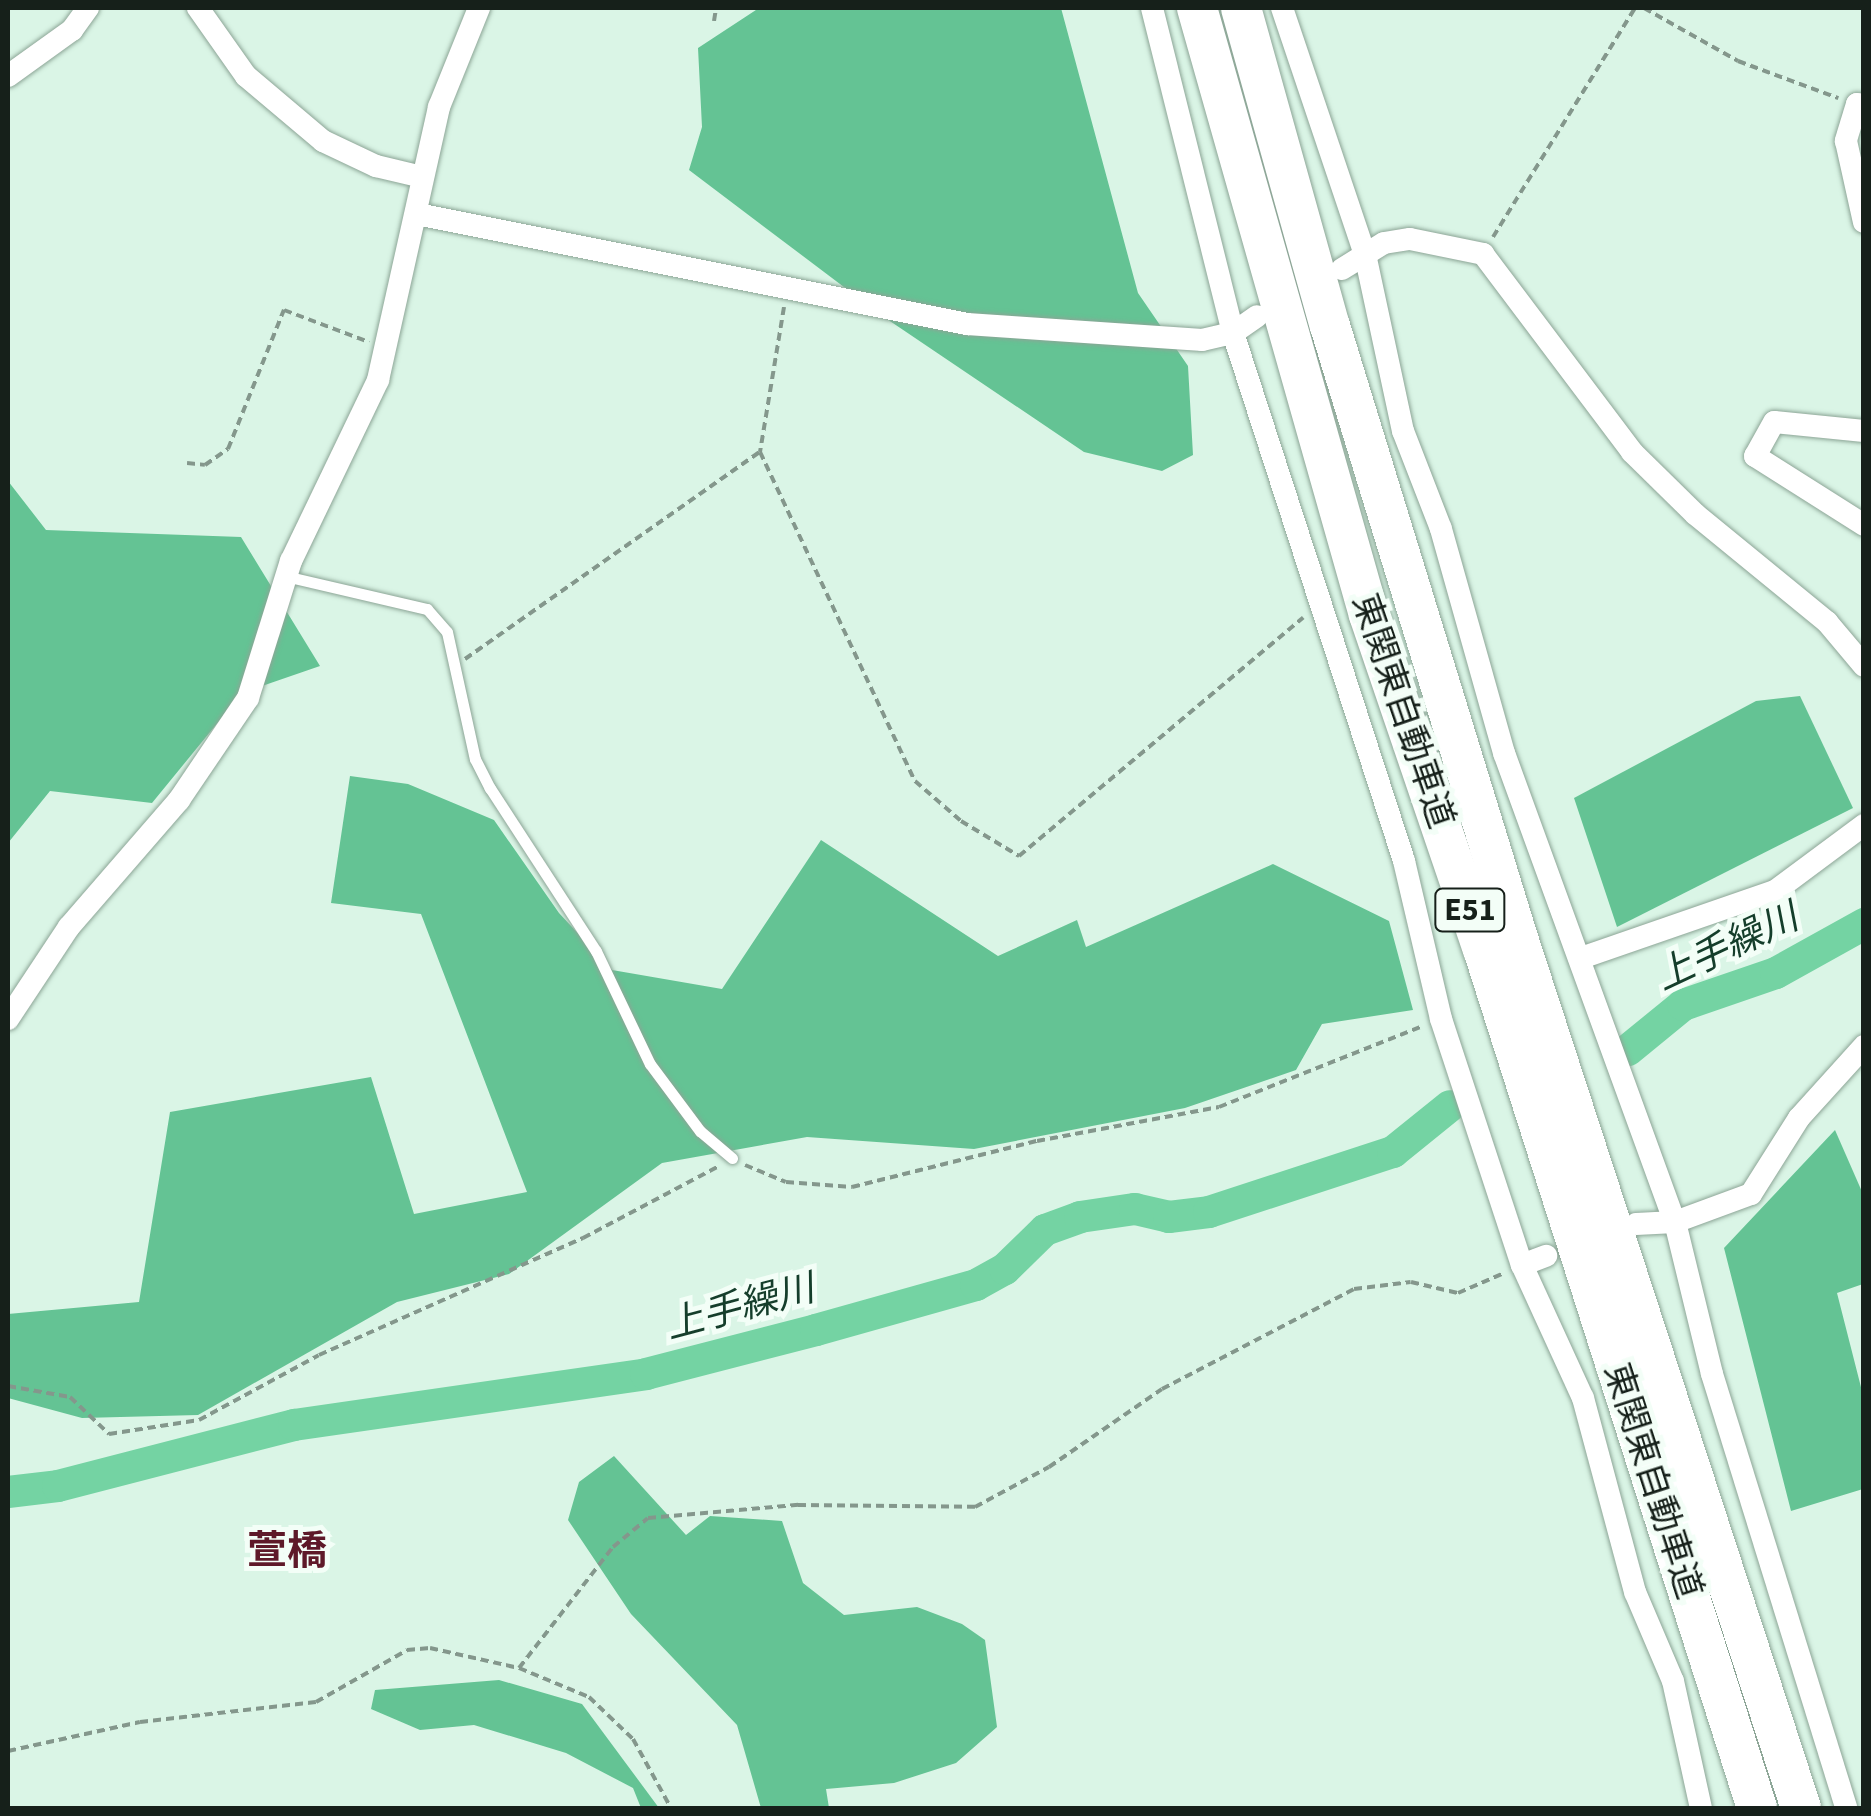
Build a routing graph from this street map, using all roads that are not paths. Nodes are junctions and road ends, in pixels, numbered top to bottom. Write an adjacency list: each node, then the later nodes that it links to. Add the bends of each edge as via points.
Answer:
1 (88, 8): 8 (street, via 72,30)
2 (198, 8): 10 (street, via 246,76 323,140 376,166)
3 (479, 8): 10 (street, via 440,106)
4 (1152, 8): 16 (street)
5 (1197, 8): 31 (highway, 東関東自動車道 / E51, via 1369,615 1484,949)
6 (1241, 8): 32 (highway, 東関東自動車道 / E51, via 1330,326 1500,880)
7 (1282, 8): 13 (street)
8 (8, 76)
9 (1860, 104): 11 (street, via 1846,141)
10 (422, 177): 12 (street)
11 (1862, 211)
12 (416, 214): 16 (street, via 967,324 1202,340); 19 (street, via 388,349)
13 (1365, 254): 14 (street); 20 (street, via 1410,240 1483,254 1632,452 1695,514 1827,622); 22 (street, via 1402,431 1441,529 1504,753)
14 (1342, 269)
15 (1258, 316): 16 (street)
16 (1233, 332): 29 (street, via 1404,861 1441,1019)
17 (1864, 431): 18 (street, via 1774,422 1754,456)
18 (1864, 524)
19 (285, 576): 23 (street, via 248,698 179,800 69,927); 25 (lane, via 428,609 447,632 475,760 490,788 596,951 650,1064 700,1130)
20 (1864, 666)
21 (1864, 825): 22 (street, via 1775,892)
22 (1581, 958): 26 (street)
23 (8, 1018)
24 (1864, 1046): 26 (street, via 1810,1104 1750,1194)
25 (732, 1158)
26 (1675, 1222): 27 (street); 33 (street, via 1712,1374)
27 (1636, 1224)
28 (1546, 1256): 29 (street)
29 (1522, 1265): 30 (street, via 1583,1398 1635,1592 1672,1682)
30 (1701, 1808)
31 (1758, 1808)
32 (1801, 1808)
33 (1846, 1808)

